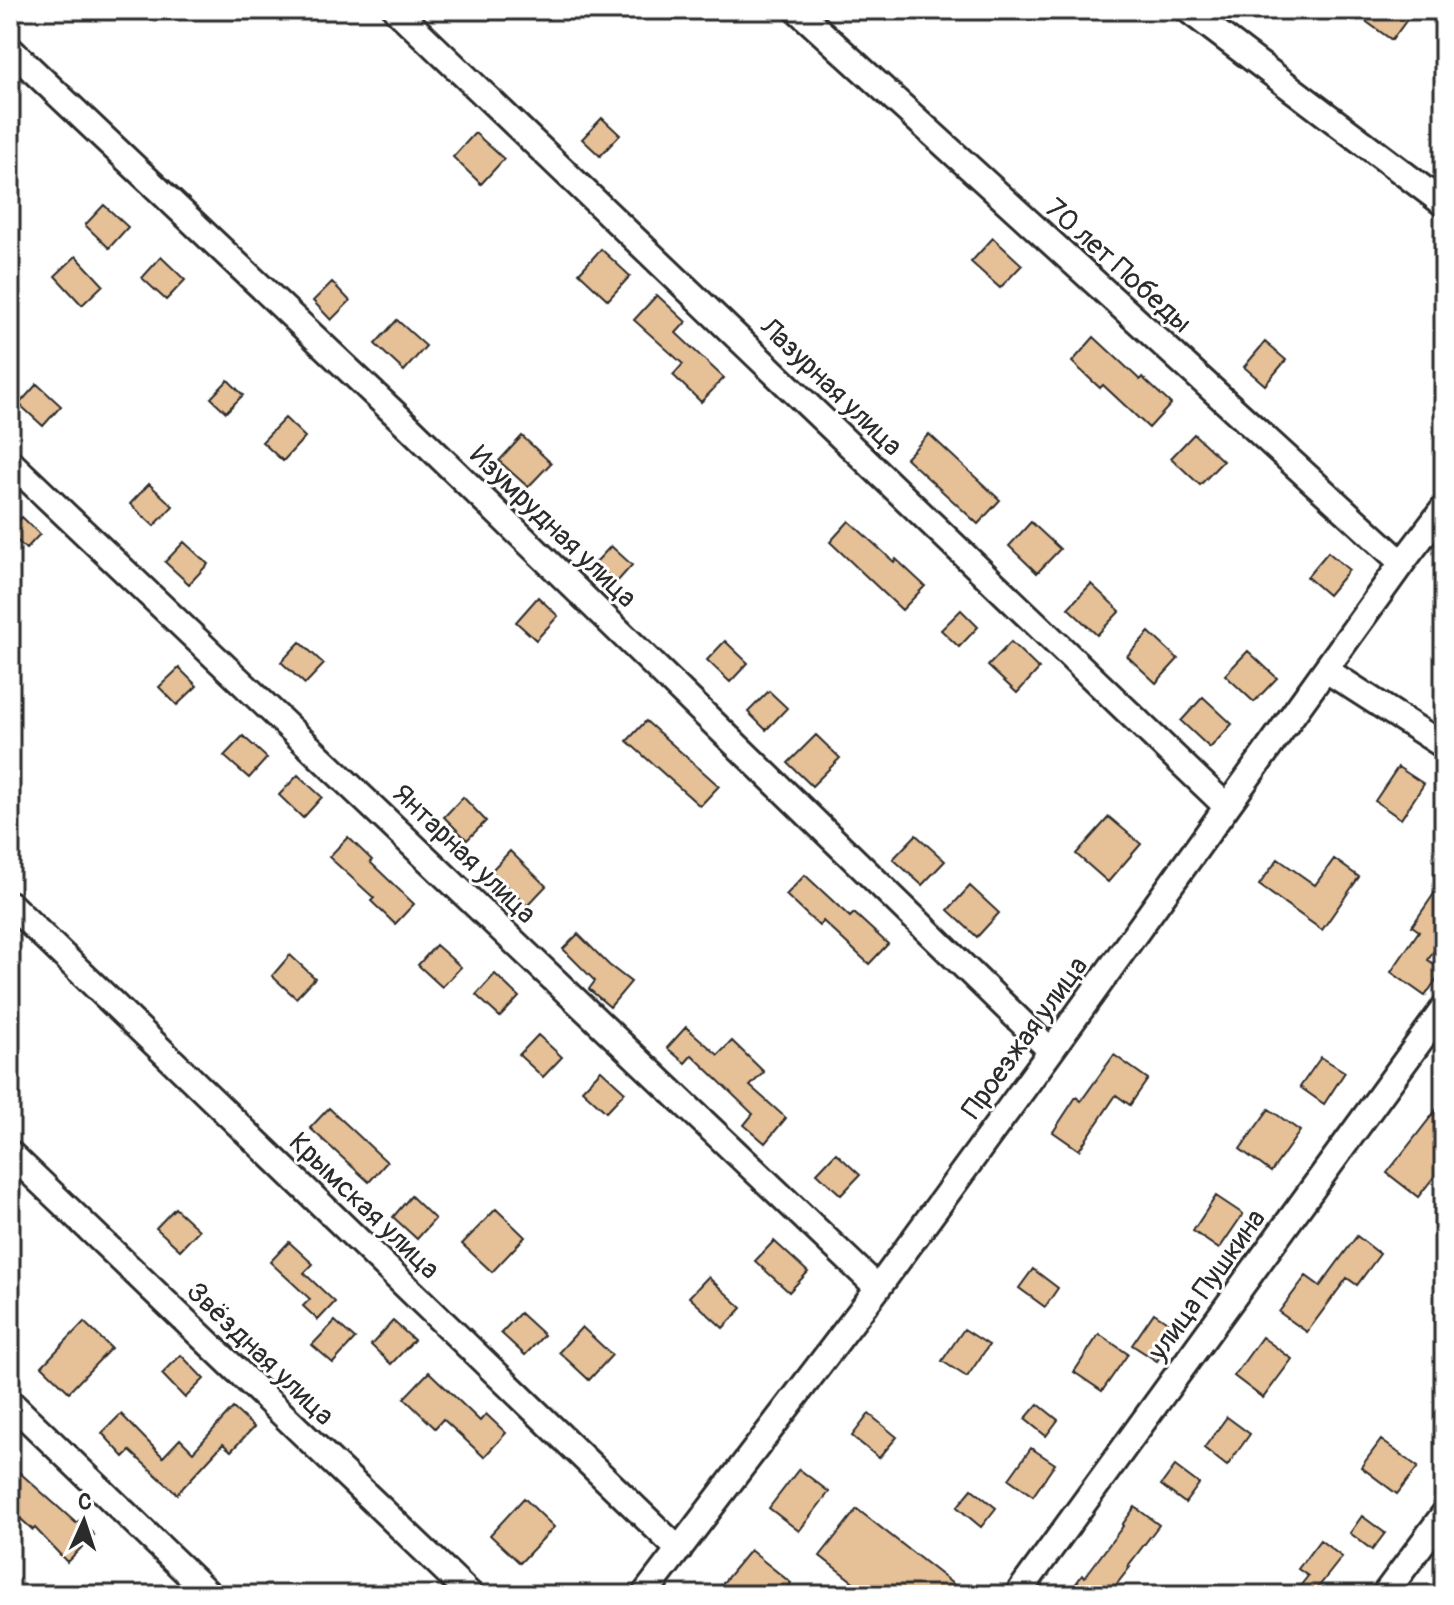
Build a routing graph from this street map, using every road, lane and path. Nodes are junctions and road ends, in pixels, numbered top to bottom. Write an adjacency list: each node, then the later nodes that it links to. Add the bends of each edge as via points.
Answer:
1 (396, 10): 11 (street, Лазурная улица)
2 (797, 10): 8 (street, 70 лет Победы)
3 (1188, 10): 5 (street)
4 (10, 49): 14 (street, Изумрудная улица)
5 (1444, 204)
6 (10, 462): 16 (street, Янтарная улица)
7 (1444, 508): 8 (street, Проезжая улица)
8 (1402, 563): 9 (street, Проезжая улица)
9 (1326, 670): 10 (street); 11 (street, Проезжая улица)
10 (1444, 746)
11 (1226, 806): 14 (street, Проезжая улица)
12 (10, 904): 19 (street, Крымская улица)
13 (1444, 1008): 23 (street, улица Пушкина)
14 (1051, 1051): 16 (street, Проезжая улица)
15 (10, 1153): 21 (street, Звёздная улица)
16 (878, 1288): 19 (street, Проезжая улица)
17 (10, 1402): 20 (street)
18 (1444, 1514): 24 (street)
19 (679, 1550): 22 (street, Проезжая улица)
20 (210, 1595)
21 (471, 1595)
22 (644, 1595)
23 (1017, 1595)
24 (1384, 1595)

